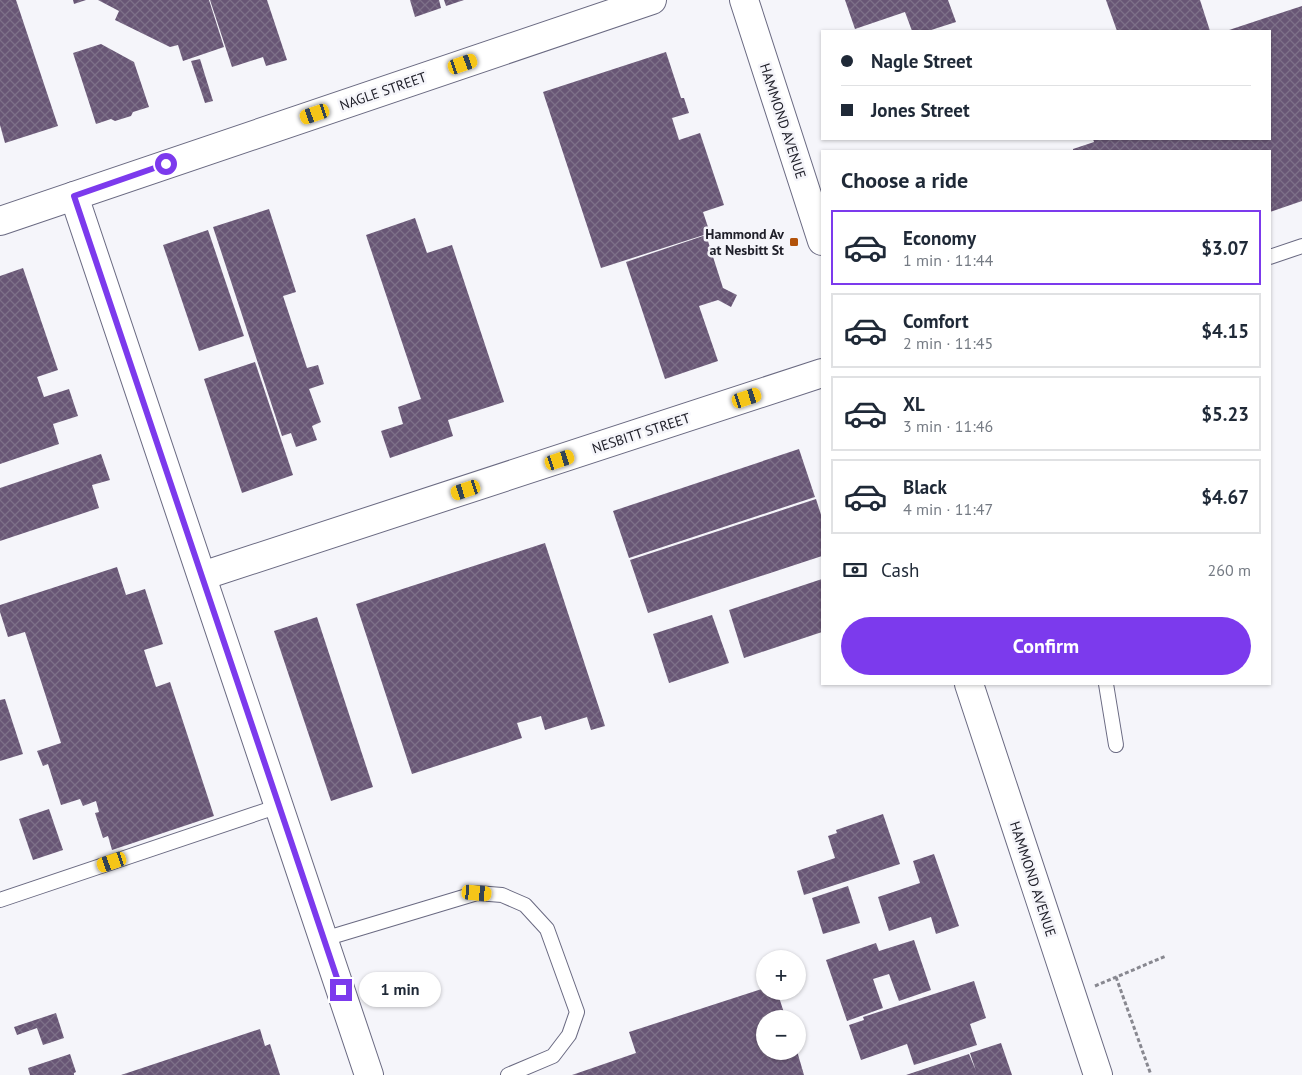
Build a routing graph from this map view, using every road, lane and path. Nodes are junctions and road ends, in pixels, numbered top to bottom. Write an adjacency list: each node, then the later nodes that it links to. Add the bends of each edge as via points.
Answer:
1 (652, 0): 3 (main road, NAGLE STREET)
2 (744, 0): 5 (main road, HAMMOND AVENUE)
3 (74, 196): 4 (main road, NAGLE STREET); 9 (main road)
4 (0, 220)
5 (821, 238)
6 (1302, 246): 7 (lane)
7 (1271, 257)
8 (821, 374): 9 (main road, NESBITT STREET)
9 (202, 576): 13 (main road)
10 (969, 685): 18 (main road, HAMMOND AVENUE)
11 (1106, 685): 12 (lane)
12 (1116, 745)
13 (279, 806): 14 (lane); 15 (main road)
14 (0, 900)
15 (324, 939): 19 (main road); 20 (lane, via 477,893 502,895 525,906 547,928 577,1012 569,1035 553,1056)
16 (1166, 956): 17 (path)
17 (1116, 977): 18 (path); 22 (path)
18 (1071, 996): 21 (main road, HAMMOND AVENUE)
19 (369, 1075)
20 (508, 1075)
21 (1098, 1075)
22 (1151, 1075)

